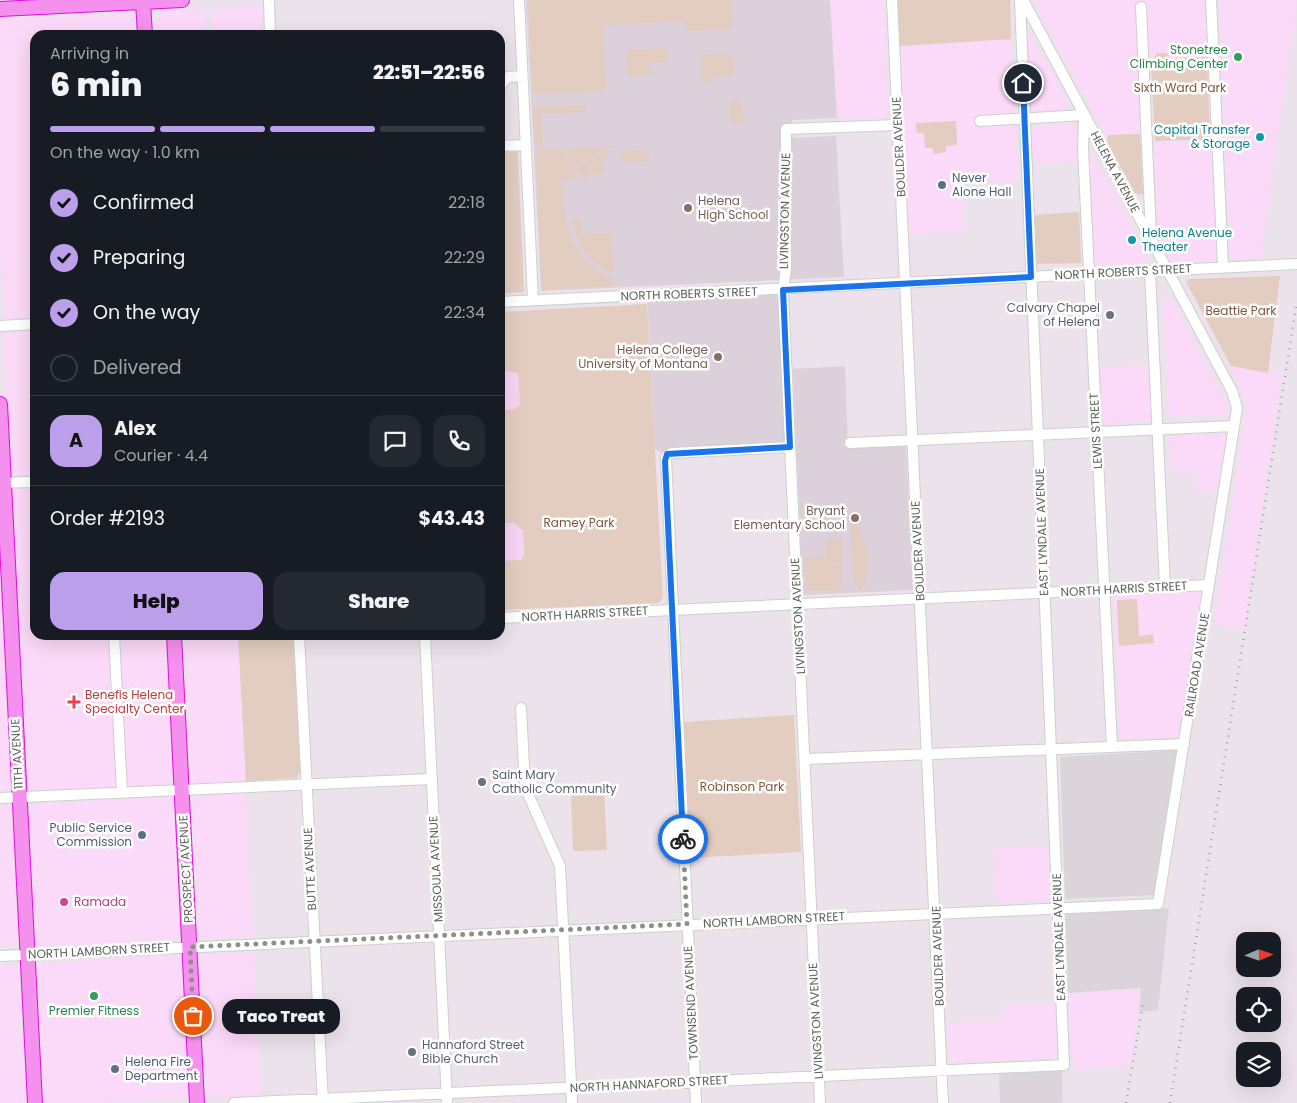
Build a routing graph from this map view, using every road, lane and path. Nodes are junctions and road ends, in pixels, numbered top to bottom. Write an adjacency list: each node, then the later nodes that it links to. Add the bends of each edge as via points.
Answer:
1 (182, 0): 7 (highway)
2 (269, 0): 12 (street)
3 (519, 0): 13 (street)
4 (892, 0): 18 (street, BOULDER AVENUE)
5 (1021, 0): 15 (street, HELENA AVENUE); 16 (street, EAST LYNDALE AVENUE)
6 (1210, 0): 23 (street)
7 (143, 1): 8 (highway); 11 (highway)
8 (77, 2): 10 (highway)
9 (1141, 7): 21 (street)
10 (0, 9)
11 (145, 30)
12 (270, 30)
13 (522, 76): 14 (street, via 508,77); 19 (street)
14 (505, 80)
15 (1084, 115): 16 (street); 21 (street, HELENA AVENUE); 26 (street, LEWIS STREET)
16 (1024, 118): 17 (street); 27 (street, EAST LYNDALE AVENUE)
17 (980, 121)
18 (898, 126): 28 (street, BOULDER AVENUE); 29 (street, LIVINGSTON AVENUE, via 786,129 786,268)
19 (525, 145): 20 (street); 30 (street)
20 (505, 146)
21 (1151, 240): 24 (street, HELENA AVENUE)
22 (1297, 264): 23 (street, NORTH ROBERTS STREET)
23 (1223, 267): 24 (street, NORTH ROBERTS STREET)
24 (1167, 270): 25 (street, NORTH ROBERTS STREET); 35 (street, HELENA AVENUE, via 1232,391 1237,408)
25 (1150, 271): 26 (street, NORTH ROBERTS STREET); 36 (street)
26 (1088, 274): 27 (street, NORTH ROBERTS STREET); 37 (street, LEWIS STREET)
27 (1031, 277): 28 (street, NORTH ROBERTS STREET); 38 (street, EAST LYNDALE AVENUE)
28 (905, 282): 29 (street, NORTH ROBERTS STREET); 39 (street, BOULDER AVENUE)
29 (783, 290): 30 (street, NORTH ROBERTS STREET); 41 (street, LIVINGSTON AVENUE)
30 (533, 300): 31 (street, NORTH ROBERTS STREET)
31 (505, 302)
32 (30, 324): 33 (street)
33 (0, 326)
34 (0, 404): 43 (highway, 11TH AVENUE)
35 (1234, 426): 36 (street); 44 (street, RAILROAD AVENUE)
36 (1158, 429): 37 (street); 45 (street)
37 (1096, 432): 38 (street); 46 (street, LEWIS STREET)
38 (1038, 434): 39 (street); 47 (street, EAST LYNDALE AVENUE)
39 (912, 440): 40 (street); 48 (street, BOULDER AVENUE)
40 (850, 443)
41 (790, 447): 49 (street, LIVINGSTON AVENUE); 50 (street, TOWNSEND AVENUE, via 667,454)
42 (30, 482): 43 (street)
43 (2, 483): 67 (highway, 11TH AVENUE)
44 (1209, 585): 45 (street, NORTH HARRIS STREET); 57 (street, RAILROAD AVENUE)
45 (1165, 587): 46 (street, NORTH HARRIS STREET)
46 (1105, 590): 47 (street, NORTH HARRIS STREET); 58 (street, LEWIS STREET)
47 (1044, 592): 48 (street, NORTH HARRIS STREET); 59 (street, EAST LYNDALE AVENUE)
48 (920, 599): 49 (street, NORTH HARRIS STREET); 60 (street, BOULDER AVENUE)
49 (797, 604): 50 (street, NORTH HARRIS STREET); 61 (street, LIVINGSTON AVENUE)
50 (672, 610): 51 (street, NORTH HARRIS STREET); 72 (street, TOWNSEND AVENUE)
51 (505, 618)
52 (114, 640): 65 (street)
53 (174, 640): 64 (highway, PROSPECT AVENUE)
54 (299, 640): 63 (street, BUTTE AVENUE)
55 (425, 640): 62 (street, MISSOULA AVENUE)
56 (520, 708): 73 (street, via 525,787 560,866)
57 (1184, 744): 58 (street); 68 (street, RAILROAD AVENUE)
58 (1112, 747): 59 (street)
59 (1051, 750): 60 (street); 69 (street, EAST LYNDALE AVENUE)
60 (928, 755): 61 (street); 70 (street, BOULDER AVENUE)
61 (805, 759): 71 (street, LIVINGSTON AVENUE)
62 (431, 779): 63 (street); 74 (street, MISSOULA AVENUE)
63 (306, 784): 64 (street); 75 (street, BUTTE AVENUE)
64 (182, 790): 65 (street); 76 (highway, PROSPECT AVENUE)
65 (122, 793): 67 (street)
66 (0, 798): 67 (street)
67 (19, 798): 77 (highway, 11TH AVENUE)
68 (1158, 904): 69 (street, NORTH LAMBORN STREET)
69 (1058, 907): 70 (street, NORTH LAMBORN STREET); 79 (street, EAST LYNDALE AVENUE)
70 (936, 913): 71 (street, NORTH LAMBORN STREET); 80 (street, BOULDER AVENUE)
71 (812, 918): 72 (street, NORTH LAMBORN STREET); 81 (street, LIVINGSTON AVENUE)
72 (687, 924): 73 (street, NORTH LAMBORN STREET); 82 (street, TOWNSEND AVENUE)
73 (563, 930): 74 (street, NORTH LAMBORN STREET); 83 (street)
74 (439, 936): 75 (street, NORTH LAMBORN STREET); 84 (street, MISSOULA AVENUE)
75 (314, 942): 76 (street, NORTH LAMBORN STREET); 85 (street, BUTTE AVENUE)
76 (190, 947): 77 (street, NORTH LAMBORN STREET); 87 (highway, PROSPECT AVENUE)
77 (27, 954): 78 (street, NORTH LAMBORN STREET); 86 (highway, 11TH AVENUE)
78 (0, 956)
79 (1064, 1065): 80 (street, NORTH HANNAFORD STREET)
80 (942, 1070): 81 (street, NORTH HANNAFORD STREET); 92 (street, BOULDER AVENUE)
81 (818, 1076): 82 (street, NORTH HANNAFORD STREET); 91 (street, LIVINGSTON AVENUE)
82 (696, 1082): 83 (street, NORTH HANNAFORD STREET); 90 (street, TOWNSEND AVENUE)
83 (571, 1088): 84 (street, NORTH HANNAFORD STREET); 89 (street)
84 (447, 1098): 85 (street, NORTH HANNAFORD STREET)
85 (323, 1101): 88 (street, NORTH HANNAFORD STREET)
86 (35, 1103)
87 (197, 1103)
88 (234, 1103)
89 (572, 1103)
90 (696, 1103)
91 (820, 1103)
92 (943, 1103)

